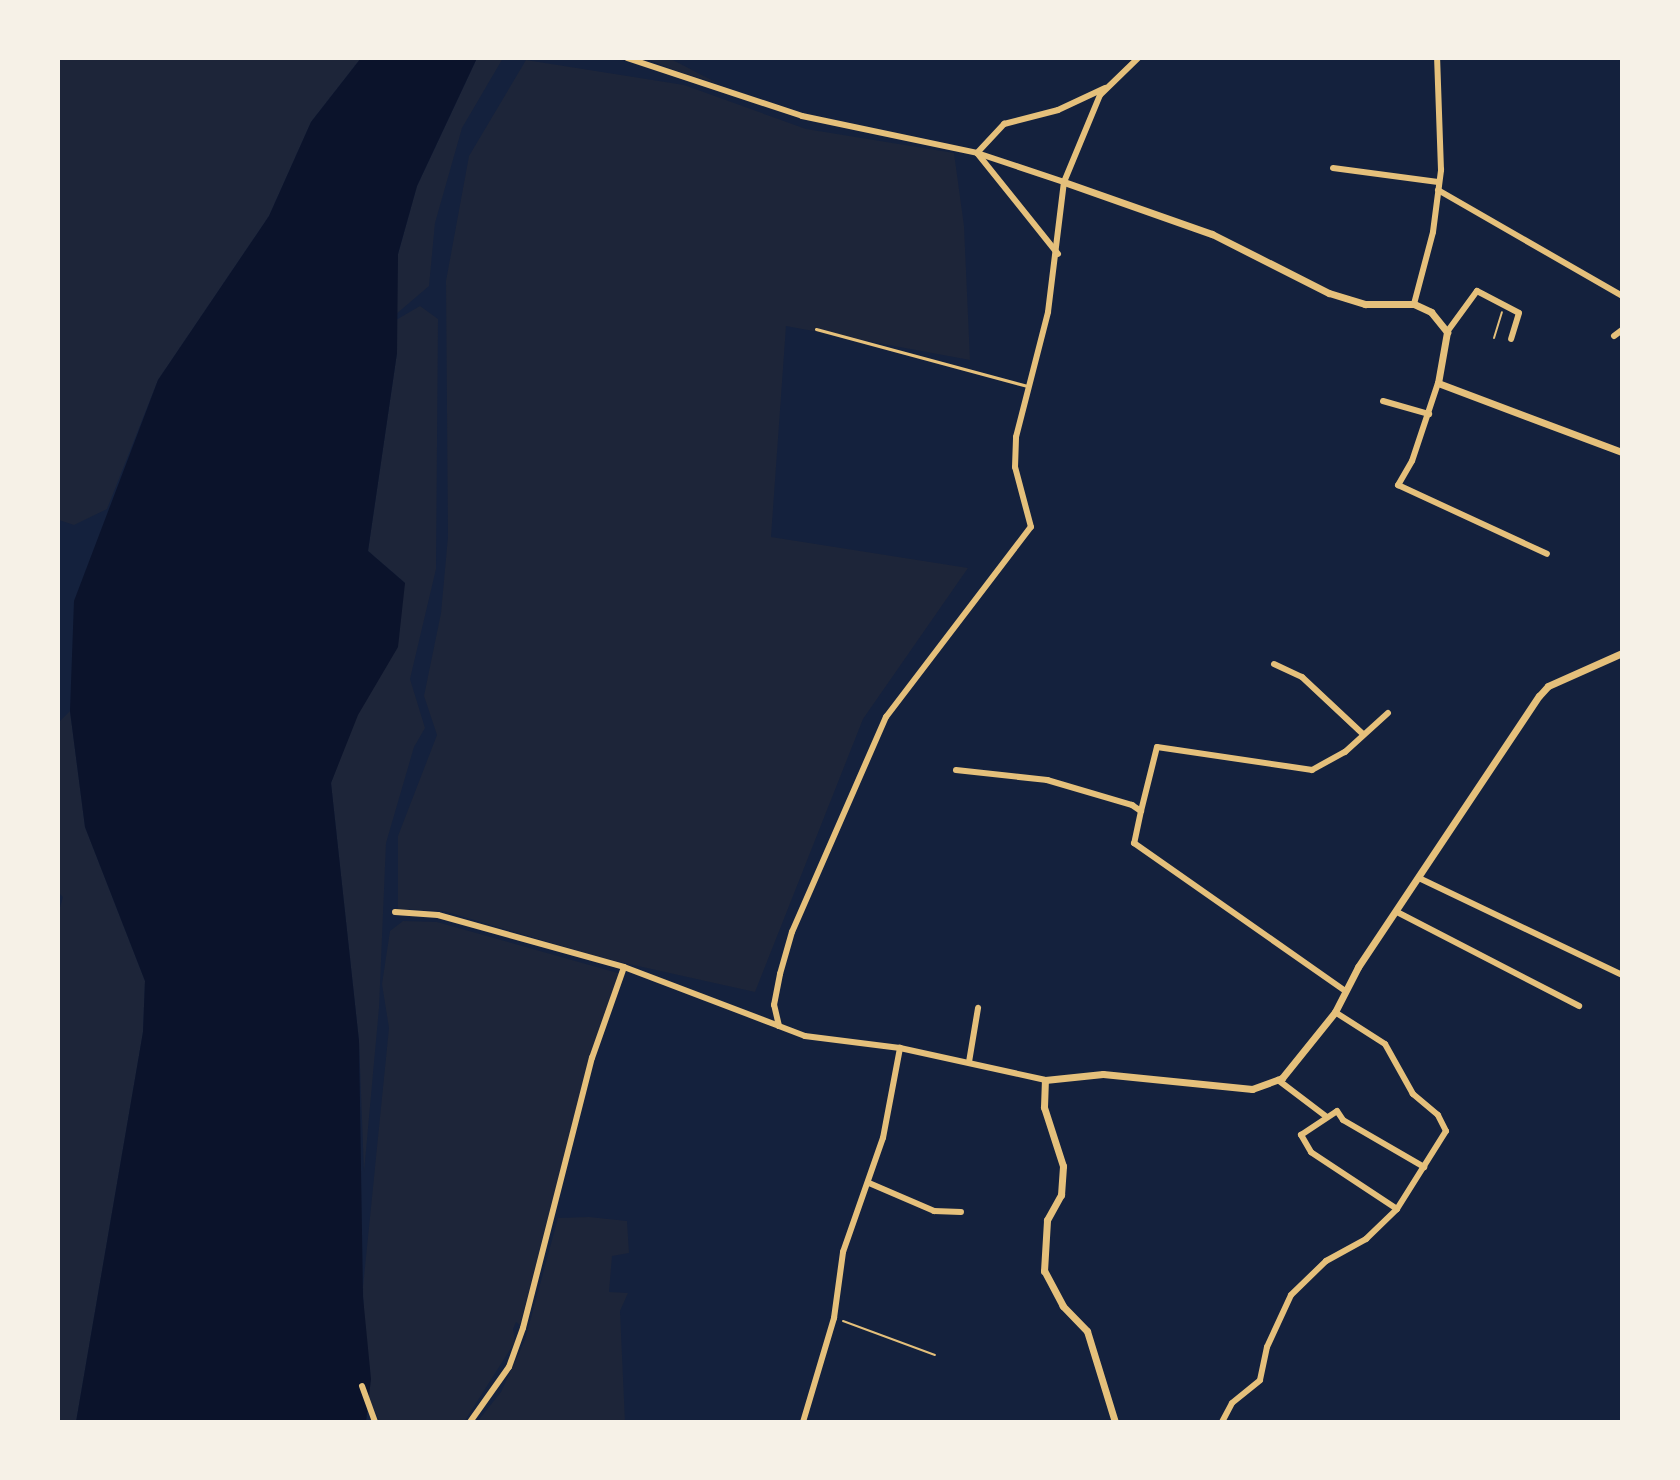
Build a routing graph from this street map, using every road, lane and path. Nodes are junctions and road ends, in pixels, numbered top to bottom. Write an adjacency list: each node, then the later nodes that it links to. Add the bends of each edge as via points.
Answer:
1 (627, 58): 5 (street, via 802,116)
2 (1138, 58): 4 (street)
3 (1437, 58): 8 (street)
4 (1110, 85): 5 (street, via 1058,110 1004,124); 7 (street, via 1086,121)
5 (977, 153): 7 (street); 9 (street)
6 (1333, 168): 8 (street)
7 (1064, 182): 9 (street); 12 (street, via 1212,234 1329,293 1365,304)
8 (1438, 186): 10 (street); 12 (street)
9 (1058, 254): 20 (street)
10 (1622, 296)
11 (1505, 303): 15 (street, via 1472,293); 17 (path); 18 (street, via 1519,313)
12 (1414, 304): 15 (street, via 1431,312)
13 (816, 329): 20 (lane)
14 (1622, 330): 16 (street)
15 (1447, 332): 19 (street)
16 (1614, 336)
17 (1494, 338)
18 (1511, 339)
19 (1438, 383): 22 (street); 23 (street)
20 (1031, 387): 40 (street, via 1014,455 1031,527 886,717 792,932 774,1005)
21 (1383, 401): 22 (street)
22 (1429, 414): 24 (street, via 1398,485)
23 (1622, 452)
24 (1547, 554)
25 (1622, 653): 31 (street, via 1548,686 1539,696)
26 (1274, 664): 28 (street, via 1302,677)
27 (1388, 713): 28 (street)
28 (1363, 734): 30 (street, via 1345,752 1312,770 1157,747)
29 (956, 770): 30 (street, via 1047,780)
30 (1141, 811): 36 (street, via 1134,843)
31 (1421, 879): 33 (street); 35 (street)
32 (395, 912): 34 (street, via 438,915)
33 (1397, 912): 36 (street); 37 (street)
34 (624, 967): 40 (street); 54 (street, via 592,1058 523,1328 509,1367)
35 (1622, 975)
36 (1344, 990): 39 (street)
37 (1579, 1006)
38 (978, 1008): 42 (street)
39 (1335, 1012): 44 (street); 46 (street, via 1385,1044 1413,1094 1442,1121 1446,1131)
40 (779, 1026): 41 (street, via 805,1036)
41 (900, 1048): 42 (street); 47 (street)
42 (969, 1062): 43 (street)
43 (1045, 1080): 44 (street, via 1103,1074 1252,1089); 56 (street, via 1044,1107 1063,1166 1061,1195 1047,1220 1044,1271 1063,1306 1087,1331)
44 (1278, 1080): 45 (street)
45 (1327, 1117): 46 (street, via 1337,1111 1343,1120); 48 (street, via 1301,1135 1303,1145)
46 (1424, 1167): 48 (street)
47 (869, 1183): 49 (street, via 940,1213); 50 (street, via 840,1266)
48 (1397, 1209): 57 (street, via 1366,1239 1326,1261 1291,1295 1267,1347 1260,1380 1232,1403)
49 (961, 1212)
50 (834, 1318): 51 (path); 55 (street)
51 (935, 1355)
52 (362, 1386): 53 (street)
53 (375, 1422)
54 (470, 1422)
55 (803, 1422)
56 (1115, 1422)
57 (1222, 1422)

